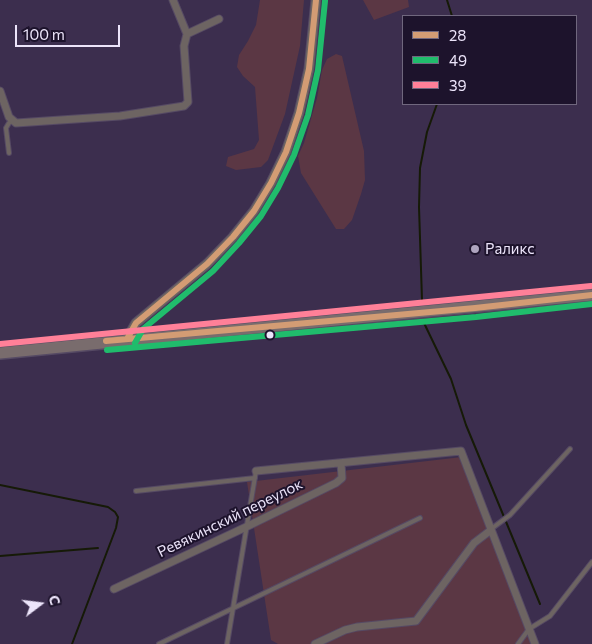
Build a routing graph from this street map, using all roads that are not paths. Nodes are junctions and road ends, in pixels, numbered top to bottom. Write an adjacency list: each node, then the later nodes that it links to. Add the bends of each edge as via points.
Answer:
1 (172, 0): 4 (street)
2 (316, 0): 9 (street, via 309,69 299,113 271,183 254,212 233,237 208,264 136,323)
3 (219, 19): 4 (street)
4 (186, 34): 6 (street, via 188,102 184,106 93,119 16,123)
5 (0, 91): 6 (street)
6 (13, 120): 7 (lane, via 6,128)
7 (9, 153)
8 (592, 295): 9 (highway)
9 (128, 339): 10 (highway)
10 (0, 353)
11 (570, 449): 17 (lane, via 510,515)
12 (341, 462): 13 (street); 16 (street, Ревякинский переулок, via 342,478); 17 (street, via 461,451)
13 (256, 474): 14 (lane); 16 (lane)
14 (136, 491)
15 (420, 518): 20 (lane)
16 (246, 527): 19 (street, Ревякинский переулок); 20 (lane)
17 (491, 530): 21 (street); 24 (street, via 474,543 416,620 357,627)
18 (592, 562): 21 (lane, via 550,616)
19 (114, 589)
20 (232, 609): 22 (lane); 23 (lane)
21 (529, 629): 25 (lane); 26 (street)
22 (159, 644)
23 (227, 644)
24 (316, 644)
25 (518, 644)
26 (535, 644)

